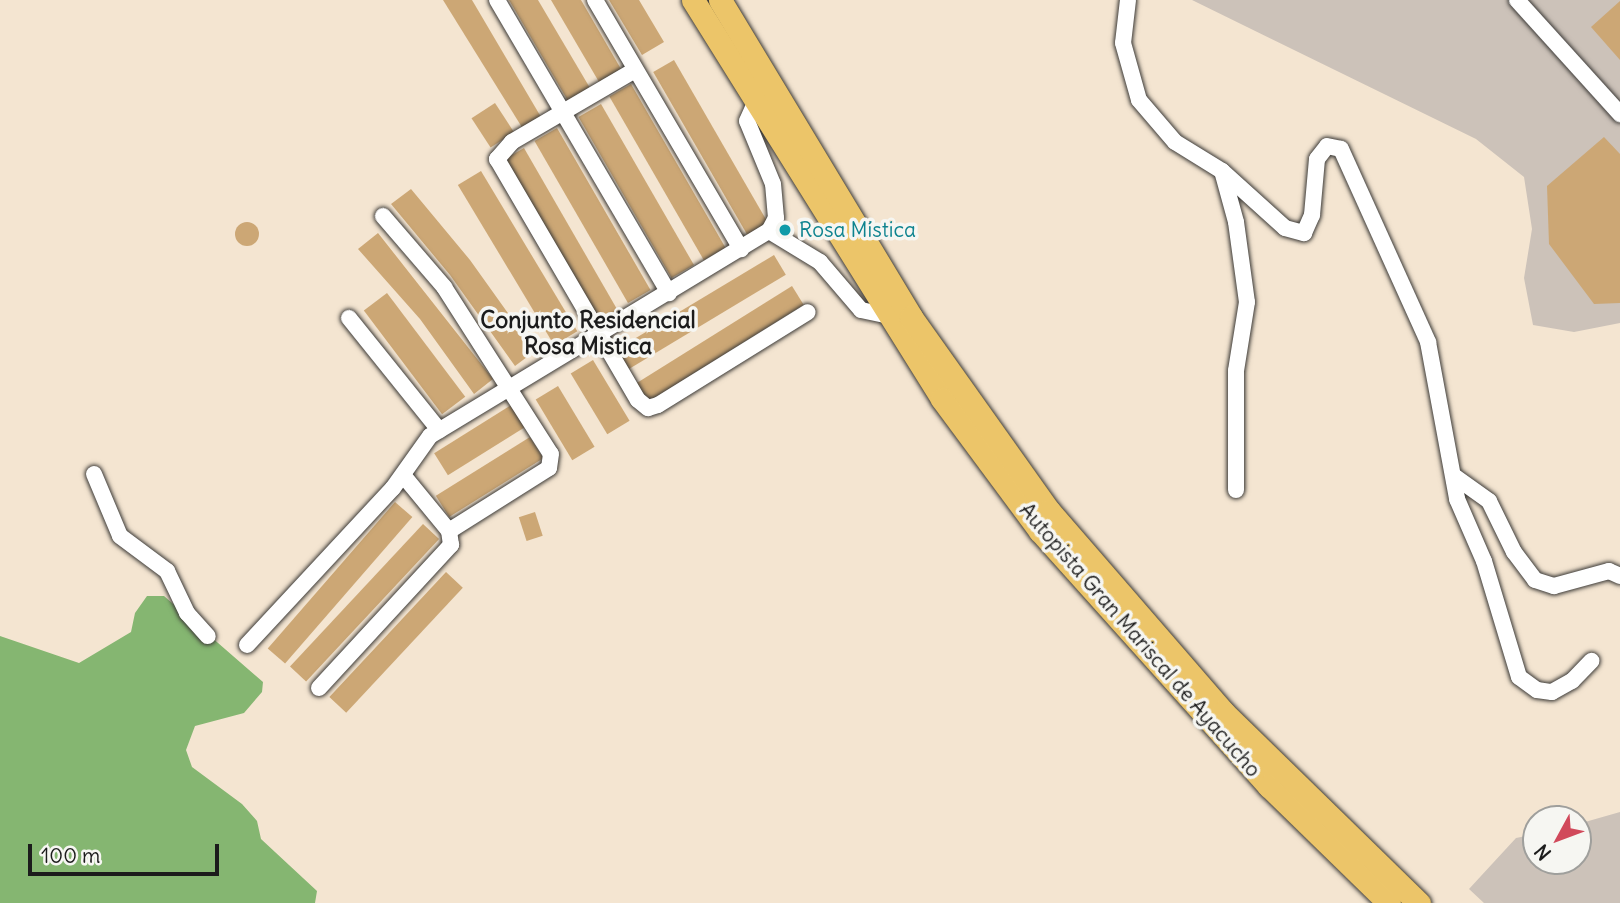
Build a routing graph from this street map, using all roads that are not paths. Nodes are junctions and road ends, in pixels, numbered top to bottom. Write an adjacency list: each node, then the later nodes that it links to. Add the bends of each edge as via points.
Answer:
1 (497, 0): 9 (street)
2 (595, 0): 7 (street)
3 (693, 0): 8 (highway, Autopista Gran Mariscal de Ayacucho)
4 (720, 0): 33 (highway, Autopista Gran Mariscal de Ayacucho, via 911,317 1049,511 1223,712)
5 (1128, 0): 11 (street, via 1123,43 1139,100 1175,142)
6 (1517, 0): 10 (street)
7 (635, 70): 9 (street); 14 (street)
8 (756, 101): 13 (street, via 747,121 773,184 776,218); 17 (highway, Autopista Gran Mariscal de Ayacucho)
9 (563, 113): 15 (street); 19 (street, via 506,146 497,162)
10 (1620, 114)
11 (1222, 171): 24 (street, via 1285,228 1304,233 1312,215 1317,159 1327,146 1341,149 1427,342); 25 (street, via 1236,222 1247,302 1236,371)
12 (383, 216): 20 (street, via 444,287)
13 (769, 231): 14 (street); 17 (street, via 820,262 861,310)
14 (741, 248): 15 (street)
15 (669, 293): 19 (street)
16 (808, 312): 19 (street, via 653,408 638,400)
17 (889, 316): 32 (highway, Autopista Gran Mariscal de Ayacucho, via 942,399 1040,531 1260,777)
18 (349, 317): 21 (street)
19 (599, 335): 20 (street)
20 (511, 385): 21 (street); 26 (street, via 551,454 550,466)
21 (439, 430): 23 (street, via 420,445)
22 (94, 474): 28 (street, via 120,536 167,571 187,613)
23 (403, 475): 26 (street); 29 (street)
24 (1454, 476): 27 (street, via 1489,501 1520,562 1542,585 1609,571); 30 (street, via 1457,499 1484,561 1519,677 1537,690 1552,692 1572,681)
25 (1236, 490)
26 (449, 531): 31 (street, via 449,549)
27 (1620, 576)
28 (208, 636)
29 (247, 645)
30 (1591, 661)
31 (319, 688)
32 (1389, 903)
33 (1419, 903)

